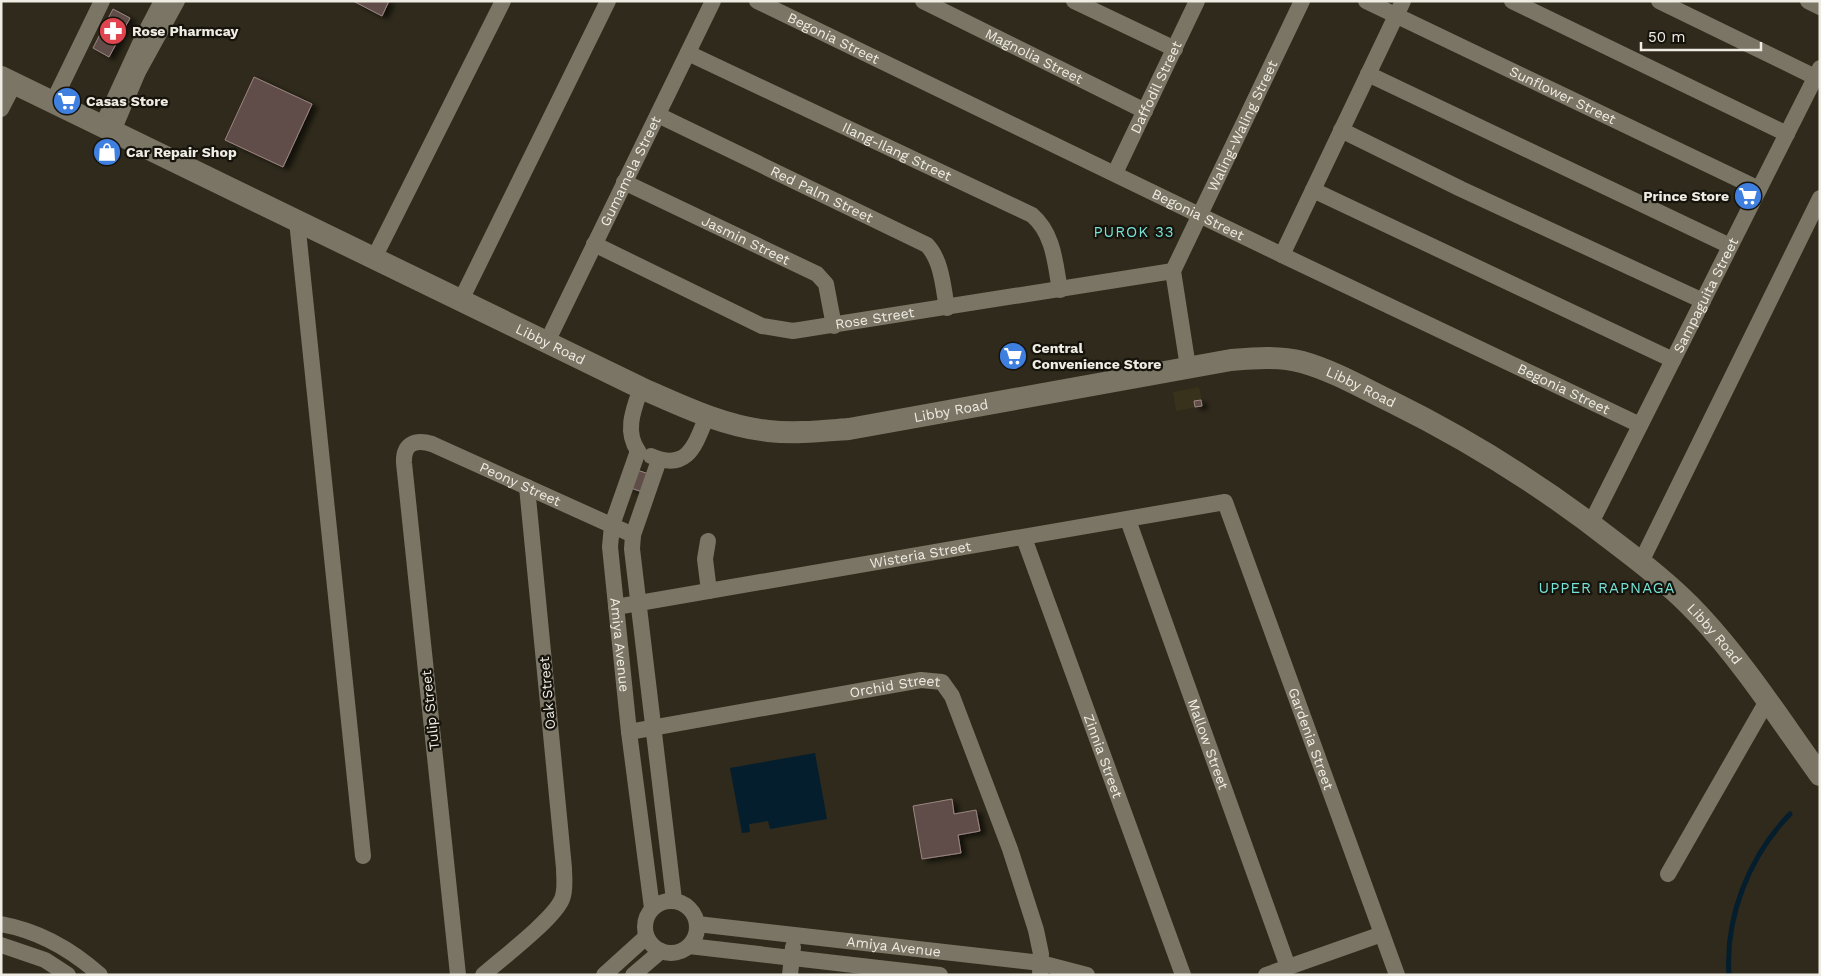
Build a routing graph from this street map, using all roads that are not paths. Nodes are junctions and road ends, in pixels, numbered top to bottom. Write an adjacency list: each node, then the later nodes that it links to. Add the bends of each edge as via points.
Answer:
1 (102, 1): 24 (street)
2 (162, 1): 23 (street)
3 (177, 1): 23 (street)
4 (504, 1): 41 (street)
5 (608, 1): 44 (street)
6 (713, 1): 19 (street, Gumamela Street)
7 (757, 1): 31 (street, Begonia Street)
8 (923, 1): 26 (street, Magnolia Street)
9 (1074, 1): 18 (street)
10 (1197, 1): 18 (street, Daffodil Street)
11 (1302, 1): 36 (street, Waling-Waling Street)
12 (1366, 1): 17 (street, Sunflower Street)
13 (1512, 1): 30 (street)
14 (1659, 1): 20 (street)
15 (1808, 1): 16 (street)
16 (1820, 7)
17 (1400, 8): 21 (street); 33 (street, Sunflower Street)
18 (1175, 49): 26 (street, Daffodil Street)
19 (688, 53): 27 (street, Gumamela Street); 43 (street, Ilang-Ilang Street, via 1032,215 1050,238)
20 (1817, 73): 30 (street, Sampaguita Street)
21 (1368, 74): 29 (street); 39 (street)
22 (8, 81): 24 (main road, Libby Road); 25 (street)
23 (121, 97): 28 (street)
24 (53, 102): 28 (main road, Libby Road)
25 (1, 109)
26 (1145, 111): 31 (street, Daffodil Street)
27 (658, 115): 32 (street, Gumamela Street); 46 (street, Red Palm Street, via 927,245 934,252 938,264)
28 (107, 128): 37 (main road, Libby Road)
29 (1342, 130): 34 (street); 45 (street)
30 (1787, 134): 33 (street, Sampaguita Street)
31 (1115, 173): 36 (street, Begonia Street)
32 (624, 182): 38 (street, Gumamela Street); 47 (street, Jasmin Street, via 817,274 826,284)
33 (1759, 189): 39 (street, Sampaguita Street)
34 (1313, 190): 40 (street); 49 (street)
35 (1820, 198): 65 (street)
36 (1200, 216): 40 (street, Begonia Street); 42 (street, Waling-Waling Street)
37 (297, 220): 41 (main road, Libby Road); 73 (street)
38 (594, 244): 47 (street, Rose Street, via 762,326 793,331); 48 (street, Gumamela Street)
39 (1730, 246): 45 (street, Sampaguita Street)
40 (1282, 255): 53 (street, Begonia Street)
41 (374, 258): 44 (main road, Libby Road)
42 (1173, 271): 43 (street, Rose Street); 50 (street)
43 (1060, 290): 46 (street, Rose Street)
44 (461, 300): 48 (main road, Libby Road)
45 (1702, 302): 49 (street, Sampaguita Street)
46 (947, 308): 47 (street, Rose Street)
47 (834, 326)
48 (546, 342): 51 (main road, Libby Road)
49 (1673, 360): 53 (street, Sampaguita Street)
50 (1188, 367): 52 (main road, Libby Road, via 849,428 768,431); 60 (main road, Libby Road, via 1267,358 1301,362 1328,371 1436,424 1527,478)
51 (641, 388): 52 (main road, Libby Road); 55 (street, via 631,419 632,438)
52 (707, 416): 56 (street, via 692,451 677,460)
53 (1640, 425): 60 (street, Sampaguita Street)
54 (407, 446): 57 (street, Peony Street, via 418,441 432,444); 90 (street, Tulip Street, via 404,463)
55 (638, 450): 56 (street); 61 (street, Amiya Avenue)
56 (659, 460): 62 (street, Amiya Avenue)
57 (527, 487): 61 (street, Peony Street); 91 (street, Oak Street, via 564,868 563,898 548,917)
58 (1225, 502): 59 (street, Wisteria Street); 79 (street, Gardenia Street)
59 (1128, 520): 63 (street, Wisteria Street); 86 (street, Mallow Street)
60 (1591, 523): 65 (main road, Libby Road)
61 (612, 525): 62 (street, Peony Street); 68 (street, Amiya Avenue, via 610,552)
62 (633, 535): 67 (street, Amiya Avenue)
63 (1024, 538): 66 (street, Wisteria Street); 97 (street, Zinnia Street)
64 (708, 541): 66 (street, via 705,559)
65 (1641, 562): 69 (main road, Libby Road, via 1699,615)
66 (709, 591): 67 (street, Wisteria Street)
67 (637, 603): 68 (street, Wisteria Street); 70 (street, Amiya Avenue)
68 (616, 607): 71 (street, Amiya Avenue)
69 (1767, 701): 72 (main road, Libby Road); 74 (street)
70 (652, 728): 71 (street, Orchid Street); 75 (street, Amiya Avenue); 87 (street, Orchid Street, via 945,676 1010,849 1039,941)
71 (629, 732): 76 (street, Amiya Avenue)
72 (1820, 774)
73 (363, 856)
74 (1668, 874)
75 (674, 900): 76 (street); 78 (street, via 691,910)
76 (652, 908): 81 (street, via 645,922)
77 (1, 924): 89 (street, via 32,931 51,940 78,956)
78 (697, 924): 80 (street, Amiya Avenue); 83 (street, via 696,936)
79 (1382, 934): 86 (street); 99 (street, Gardenia Street)
80 (794, 935): 85 (street); 87 (street, Amiya Avenue)
81 (646, 937): 84 (street); 92 (street)
82 (1, 945): 88 (street, via 45,960)
83 (689, 946): 84 (street, via 673,953); 85 (street, Amiya Avenue)
84 (661, 951): 93 (street)
85 (792, 957): 94 (street); 95 (street, Amiya Avenue)
86 (1288, 967): 98 (street)
87 (1041, 969): 96 (street, Amiya Avenue)
88 (68, 975)
89 (100, 975)
90 (458, 975)
91 (483, 975)
92 (604, 975)
93 (633, 975)
94 (790, 975)
95 (940, 975)
96 (1087, 975)
97 (1183, 975)
98 (1266, 975)
99 (1397, 975)

